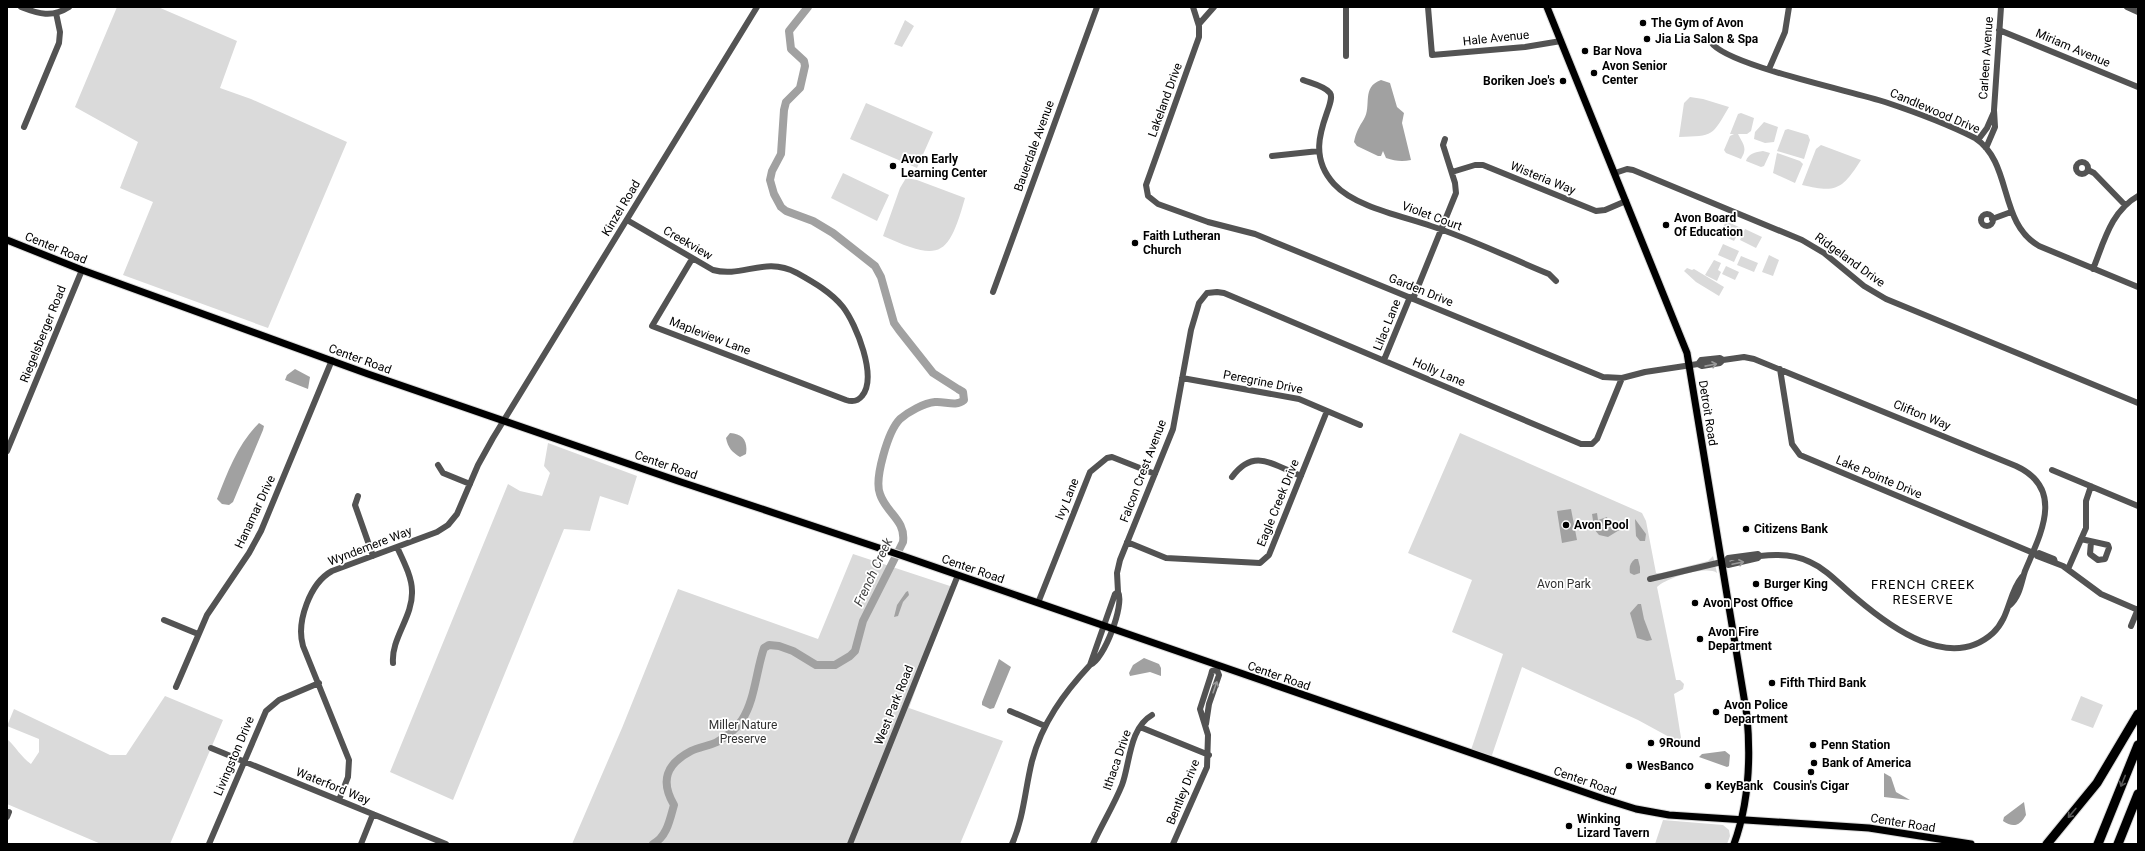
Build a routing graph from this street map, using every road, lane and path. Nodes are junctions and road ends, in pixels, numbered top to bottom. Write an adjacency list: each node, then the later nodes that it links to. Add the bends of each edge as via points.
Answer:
1 (21, 7): 14 (street, via 41,14)
2 (69, 7): 14 (street)
3 (757, 7): 39 (street, Kinzel Road)
4 (1096, 7): 47 (street, Bauerdale Avenue)
5 (1193, 7): 15 (street, Lakeland Drive)
6 (1214, 7): 15 (street)
7 (1346, 7): 19 (street)
8 (1428, 7): 17 (street, Hale Avenue, via 1432,55 1525,47)
9 (1547, 7): 17 (main road, Detroit Road)
10 (1789, 7): 20 (street, via 1785,32)
11 (2001, 7): 16 (street, Carleen Avenue)
12 (2127, 7): 13 (street)
13 (2138, 12)
14 (56, 13): 24 (street, via 60,40)
15 (1199, 24): 33 (street, Lakeland Drive, via 1199,37 1147,182)
16 (1999, 30): 22 (street, Miriam Avenue); 23 (street, Carleen Avenue)
17 (1561, 41): 32 (main road, Detroit Road)
18 (1711, 42): 20 (street, Candlewood Drive, via 1724,53)
19 (1346, 56)
20 (1769, 69): 26 (street, Candlewood Drive, via 1883,101)
21 (1303, 80): 28 (street, via 1331,94 1332,100 1320,132)
22 (2138, 87)
23 (1994, 110): 26 (street, Carleen Avenue, via 1987,128); 27 (street, Carleen Avenue, via 1995,127)
24 (24, 127)
25 (1446, 140): 31 (street, Lilac Lane, via 1443,145)
26 (1978, 140): 27 (street, Candlewood Drive)
27 (1986, 148): 37 (street, Candlewood Drive, via 1994,160)
28 (1319, 151): 29 (street); 40 (street, Violet Court, via 1327,175 1345,193 1390,213)
29 (1272, 156)
30 (2088, 170): 36 (street)
31 (1452, 172): 35 (street, Wisteria Way, via 1475,165 1484,166 1596,211); 40 (street, Lilac Lane, via 1456,192)
32 (1615, 173): 35 (main road, Detroit Road); 57 (street, Ridgeland Drive, via 1627,169 1634,170 1796,238 1824,253 1864,286 1886,299)
33 (1148, 196): 49 (street, Garden Drive, via 1158,204 1204,221 1255,234)
34 (2138, 196): 36 (street)
35 (1626, 202): 52 (main road, Detroit Road, via 1682,337)
36 (2125, 205): 43 (street, via 2111,225)
37 (2012, 212): 38 (street); 43 (street, Candlewood Drive, via 2021,232 2032,243)
38 (1992, 219)
39 (627, 220): 42 (street, Creekview); 59 (street, Kinzel Road)
40 (1442, 230): 45 (street, Violet Court, via 1549,274); 49 (street, Lilac Lane)
41 (7, 240): 44 (main road, Center Road)
42 (692, 259): 54 (street, Mapleview Lane, via 652,326); 54 (street, Creekview, via 706,268 726,272 763,266 790,270 824,290 843,308 853,325 865,357 868,374 864,393 859,399 852,401)
43 (2093, 269): 46 (street, Candlewood Drive)
44 (82, 270): 50 (main road, Center Road); 61 (street, Riegelsberger Road)
45 (1556, 281)
46 (2138, 287)
47 (993, 292)
48 (1211, 292): 51 (street, Holly Lane, via 1224,293); 55 (street, Falcon Crest Avenue, via 1201,299 1194,318)
49 (1412, 298): 51 (street, Lilac Lane); 56 (street, Garden Drive, via 1603,377)
50 (332, 360): 59 (main road, Center Road); 88 (street, Hanamar Drive, via 261,531 245,560 212,607)
51 (1384, 360): 56 (street, Holly Lane, via 1585,445 1592,444 1597,439)
52 (1689, 365): 53 (street, Clifton Way, via 1698,364 1701,360 1750,357); 56 (street, Garden Drive); 77 (main road, Detroit Road)
53 (1780, 369): 75 (street, Lake Pointe Drive, via 1792,444 1800,455); 75 (street, Clifton Way, via 2016,466 2027,473 2041,489 2046,509 2044,526)
54 (788, 378)
55 (1182, 378): 58 (street, Peregrine Drive, via 1294,398); 64 (street, Falcon Crest Avenue, via 1173,429)
56 (1622, 378)
57 (2138, 403)
58 (1328, 411): 60 (street, Peregrine Drive); 65 (street, Eagle Creek Drive)
59 (503, 421): 67 (street, Wyndemere Way); 79 (main road, Center Road)
60 (1360, 424)
61 (7, 451)
62 (438, 465): 67 (street, via 443,473)
63 (2052, 470): 68 (street)
64 (1155, 474): 72 (street, Falcon Crest Avenue); 82 (street, Ivy Lane, via 1112,458 1107,458 1090,472)
65 (1301, 476): 66 (street, via 1254,460 1243,464); 72 (street, Eagle Creek Drive, via 1269,555 1260,563 1166,558)
66 (1232, 477)
67 (470, 484): 74 (street, Wyndemere Way, via 457,514 448,525 437,532)
68 (2091, 486): 70 (street); 71 (street, via 2086,499 2086,526)
69 (358, 496): 76 (street, via 355,506)
70 (2138, 506)
71 (2081, 539): 73 (street); 78 (street)
72 (1127, 542): 81 (street, Falcon Crest Avenue, via 1118,566)
73 (2091, 542)
74 (397, 547): 76 (street, Wyndemere Way); 89 (street, via 412,591 410,606 392,652)
75 (2034, 553): 77 (street, Clifton Way, via 2000,625 1984,640 1965,647 1939,647 1899,629 1810,562 1782,554 1758,554 1728,558); 78 (street, Lake Pointe Drive, via 2054,559)
76 (373, 556): 92 (street, Wyndemere Way, via 329,573 321,579 303,616 300,632 303,646)
77 (1724, 562): 80 (street); 106 (main road, Detroit Road, via 1748,726 1749,777)
78 (2068, 569): 83 (street, Lake Pointe Drive, via 2101,594)
79 (958, 575): 82 (main road, Center Road); 111 (street, West Park Road)
80 (1650, 580)
81 (1118, 592): 85 (street, Falcon Crest Avenue); 87 (street, Falcon Crest Avenue, via 1120,603)
82 (1038, 603): 85 (main road, Center Road)
83 (2138, 609): 86 (street)
84 (164, 620): 88 (street)
85 (1103, 626): 87 (main road, Center Road); 90 (street, Falcon Crest Avenue)
86 (2131, 626)
87 (1112, 629): 90 (street, Falcon Crest Avenue, via 1102,653); 91 (main road, Center Road)
88 (198, 634): 93 (street, Hanamar Drive)
89 (393, 663)
90 (1090, 665): 97 (street, Falcon Crest Avenue, via 1062,698)
91 (1218, 668): 101 (street, Bentley Drive, via 1219,675 1209,704 1206,724); 106 (main road, Center Road, via 1636,809 1669,815)
92 (319, 683): 102 (street, Livingston Drive, via 270,706 262,716); 104 (street, Wyndemere Way, via 349,760 348,777)
93 (176, 687)
94 (1010, 712): 97 (street)
95 (2138, 714): 117 (highway, one-way to 117, via 2097,783)
96 (1152, 715): 98 (street, Ithaca Drive)
97 (1046, 726): 112 (street, Falcon Crest Avenue, via 1033,760 1023,812)
98 (1140, 727): 101 (street, Ithaca Drive); 113 (street, Ithaca Drive, via 1128,758 1122,785)
99 (2138, 745): 118 (highway, one-way to 118)
100 (211, 748): 102 (street, Waterford Way)
101 (1209, 755): 114 (street, Bentley Drive, via 1204,776)
102 (243, 761): 104 (street, Waterford Way); 108 (street, Livingston Drive)
103 (2138, 794): 119 (highway)
104 (338, 800): 105 (street, Waterford Way)
105 (373, 814): 109 (street); 110 (street, Waterford Way)
106 (1742, 821): 107 (main road, Center Road, via 1869,828); 115 (main road, Detroit Road)
107 (1950, 843): 116 (main road, Center Road, via 1959,841)
108 (209, 844)
109 (361, 844)
110 (445, 844)
111 (850, 844)
112 (1012, 844)
113 (1093, 844)
114 (1173, 844)
115 (1734, 844)
116 (1971, 844)
117 (2047, 844)
118 (2098, 844)
119 (2118, 844)

